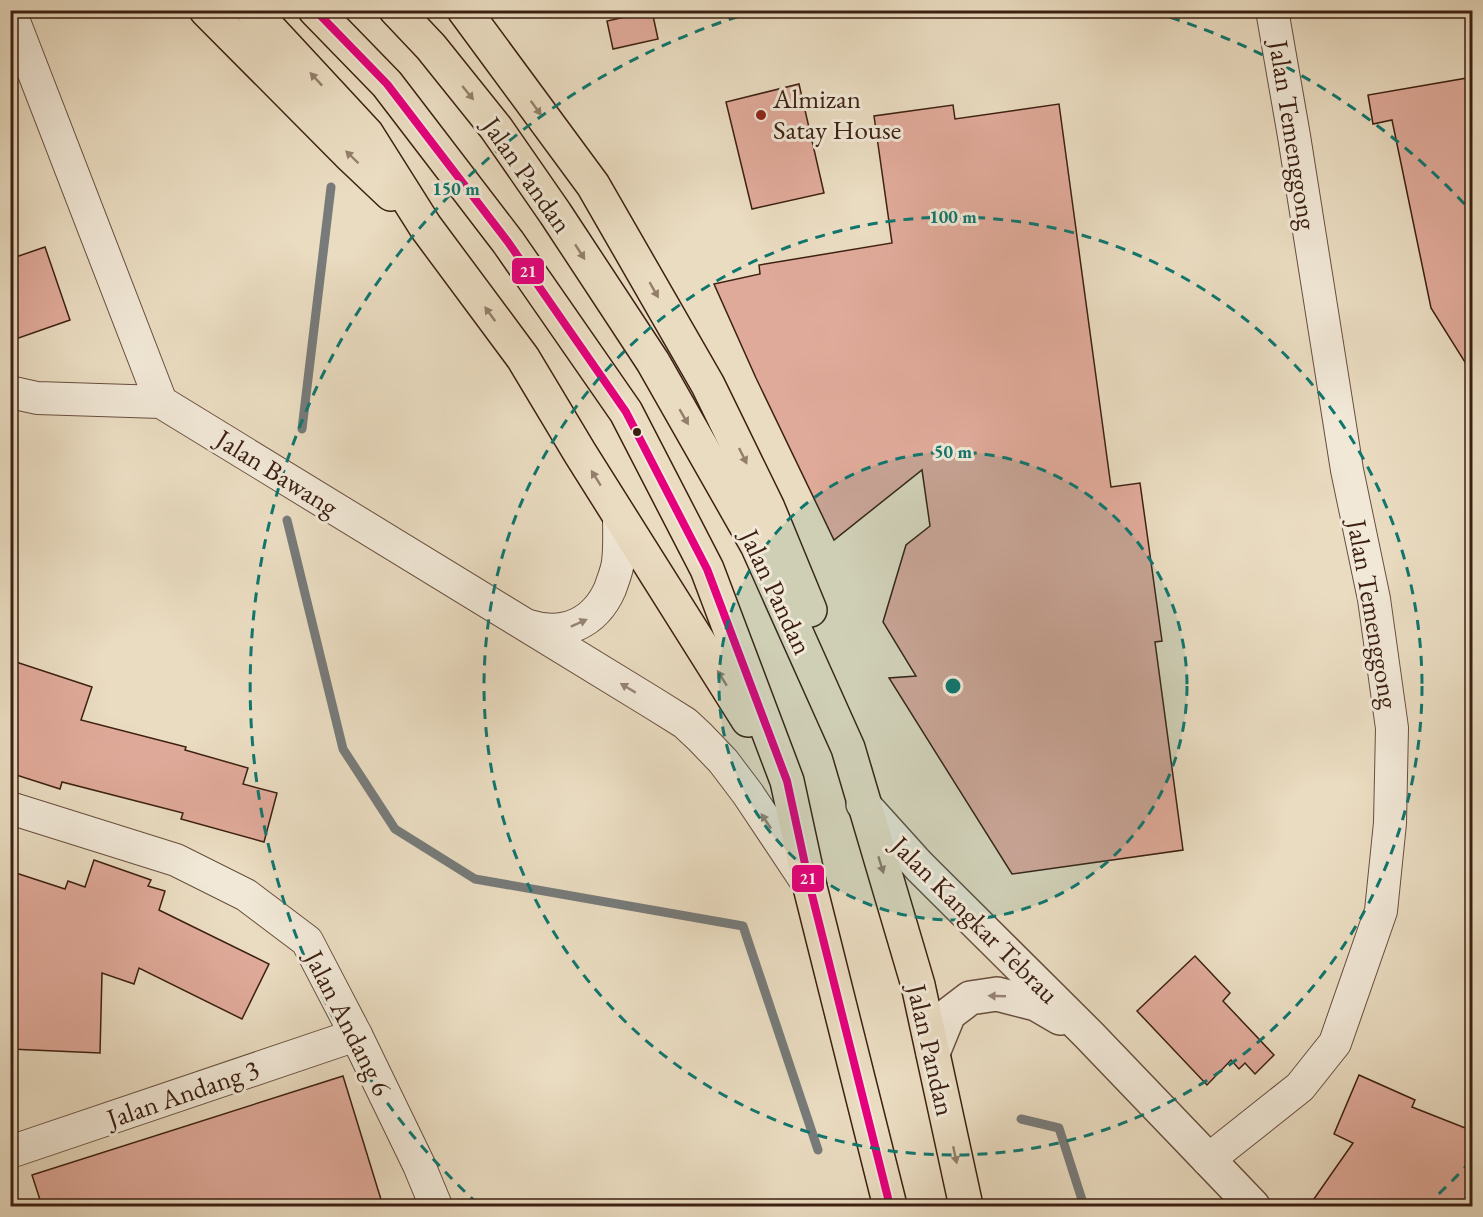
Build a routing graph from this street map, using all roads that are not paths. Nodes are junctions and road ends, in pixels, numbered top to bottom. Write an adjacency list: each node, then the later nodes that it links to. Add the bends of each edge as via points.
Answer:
1 (206, 10): 8 (highway, one-way to 1)
2 (252, 10): 8 (highway, one-way to 2, via 367,134)
3 (315, 10): 14 (highway, Jalan Pandan, via 387,84 508,242 626,412 707,569)
4 (396, 10): 13 (highway, Jalan Pandan, one-way to 13, via 496,128 652,362 757,545)
5 (464, 10): 13 (highway, one-way to 13, via 593,185 708,385 768,507 816,626)
6 (1272, 10): 22 (street, Jalan Temenggong, via 1347,470 1374,599 1392,728 1390,823 1381,911 1335,1042 1300,1087)
7 (10, 11): 10 (street)
8 (425, 226): 11 (highway, one-way to 8, via 523,358)
9 (10, 392): 10 (street, Jalan Bawang, via 37,398)
10 (161, 402): 12 (street, Jalan Bawang)
11 (619, 515): 12 (street, Jalan Bawang, one-way to 11, via 567,628 582,624 593,615 615,577); 14 (highway, one-way to 11)
12 (522, 624): 17 (street, Jalan Bawang, one-way to 12, via 748,794 700,736 685,723)
13 (848, 748): 15 (highway, Jalan Pandan)
14 (787, 781): 17 (highway, Jalan Pandan)
15 (863, 804): 18 (street, Jalan Kangkar Tebrau, via 919,866); 20 (highway, Jalan Pandan, one-way to 20, via 918,985)
16 (10, 808): 19 (street, Jalan Andang 6, via 176,860 246,895 307,941)
17 (810, 887): 24 (highway, Jalan Pandan)
18 (1088, 1034): 20 (street, Jalan Kangkar Tebrau, one-way to 20, via 1036,1004 997,994 970,998 949,1014); 22 (street, Jalan Kangkar Tebrau)
19 (356, 1035): 21 (street, Jalan Andang 3); 23 (street, Jalan Andang 6)
20 (933, 1053): 25 (highway, Jalan Pandan, one-way to 25)
21 (10, 1152)
22 (1208, 1160): 26 (street, Jalan Kangkar Tebrau)
23 (436, 1206)
24 (890, 1206)
25 (966, 1206)
26 (1252, 1206)

